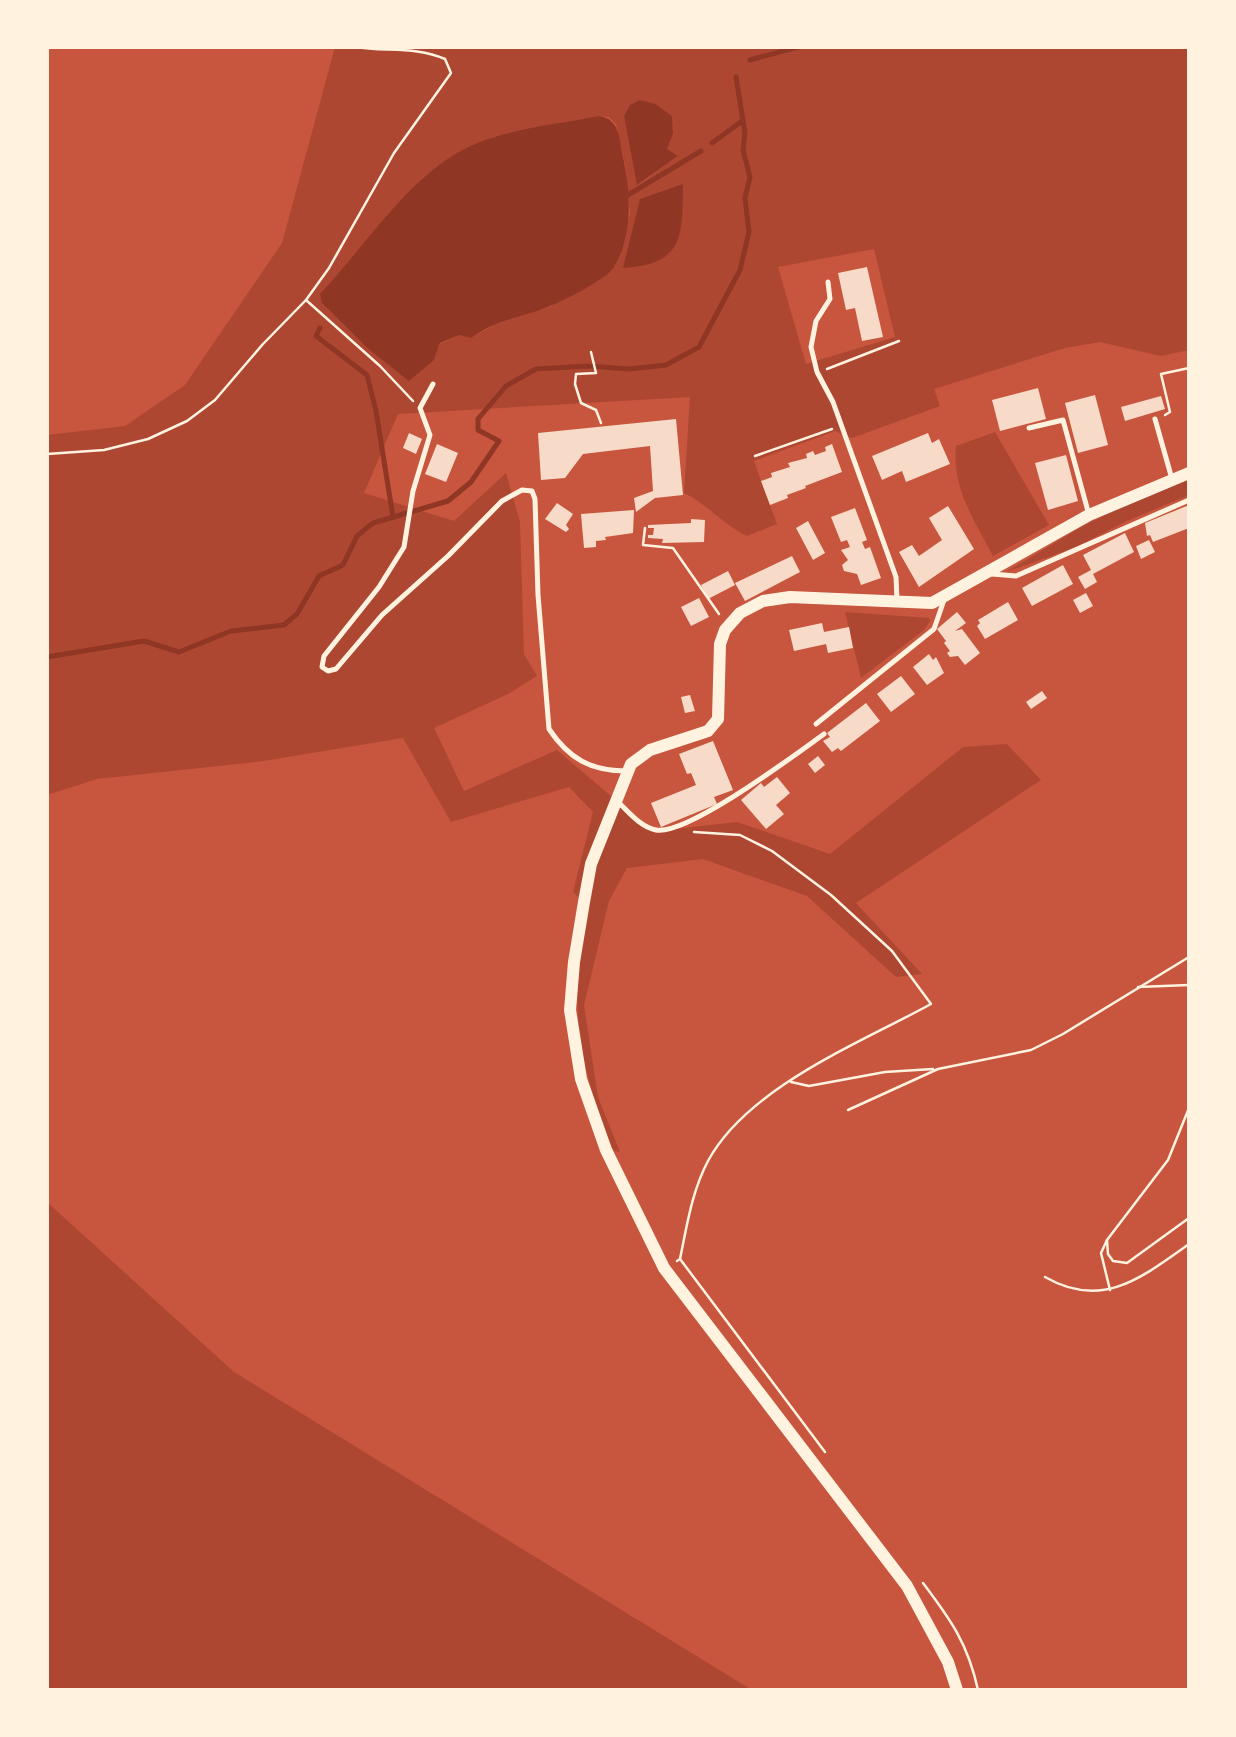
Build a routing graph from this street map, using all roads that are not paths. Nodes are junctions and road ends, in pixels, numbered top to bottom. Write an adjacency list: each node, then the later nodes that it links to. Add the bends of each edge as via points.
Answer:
1 (828, 282): 11 (lane, via 830,299 816,321 811,347 896,577)
2 (433, 384): 14 (lane, via 420,408 430,435 413,491 404,547 379,587 324,656 323,668 336,668 382,615 502,501 522,490 532,491 549,729 578,761 607,771)
3 (1155, 419): 6 (lane)
4 (1029, 428): 8 (lane, via 1063,420)
5 (1189, 473): 6 (street)
6 (1172, 479): 8 (street)
7 (1189, 500): 9 (lane, via 1016,576)
8 (1089, 515): 9 (street)
9 (989, 573): 10 (street)
10 (945, 597): 11 (street, via 928,603); 12 (lane, via 934,629)
11 (897, 603): 14 (street, via 774,598 746,608 722,636 715,724 696,736 643,753)
12 (816, 724)
13 (824, 734): 15 (lane, via 734,799 666,830 646,826)
14 (627, 771): 15 (street)
15 (615, 798): 16 (street, via 592,864 573,962 570,1010 581,1079 593,1116 664,1268 907,1586 948,1662)
16 (957, 1690)

